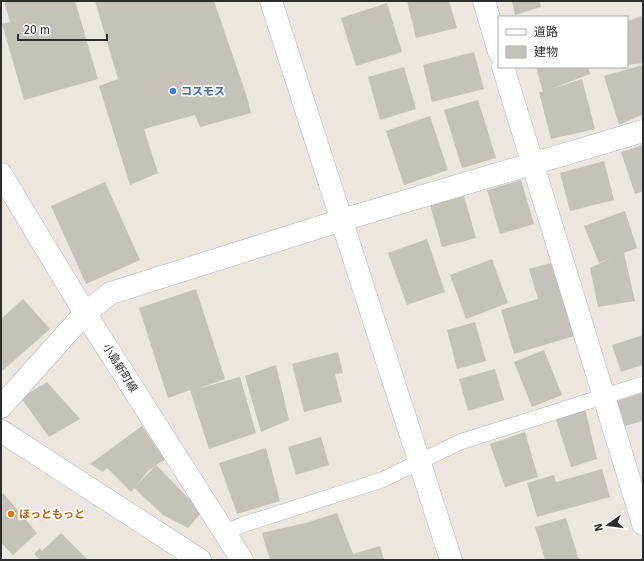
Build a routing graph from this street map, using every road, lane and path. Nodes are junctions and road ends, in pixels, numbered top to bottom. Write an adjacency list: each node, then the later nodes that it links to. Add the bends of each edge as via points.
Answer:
1 (270, 1): 8 (street)
2 (484, 1): 3 (street)
3 (498, 49)
4 (503, 68): 6 (street)
5 (643, 131): 6 (street)
6 (532, 163): 8 (street); 11 (street)
7 (1, 174): 9 (street, 小島新町線)
8 (342, 220): 9 (street, via 111,293); 14 (street)
9 (85, 313): 12 (street); 16 (street, 小島新町線)
10 (643, 384): 11 (lane)
11 (604, 397): 14 (lane, via 460,442); 15 (street)
12 (1, 406)
13 (1, 431): 17 (street)
14 (419, 461): 16 (lane, via 382,480 242,525); 19 (street)
15 (643, 524)
16 (225, 533): 18 (street, 小島新町線)
17 (200, 560)
18 (242, 560)
19 (452, 560)

